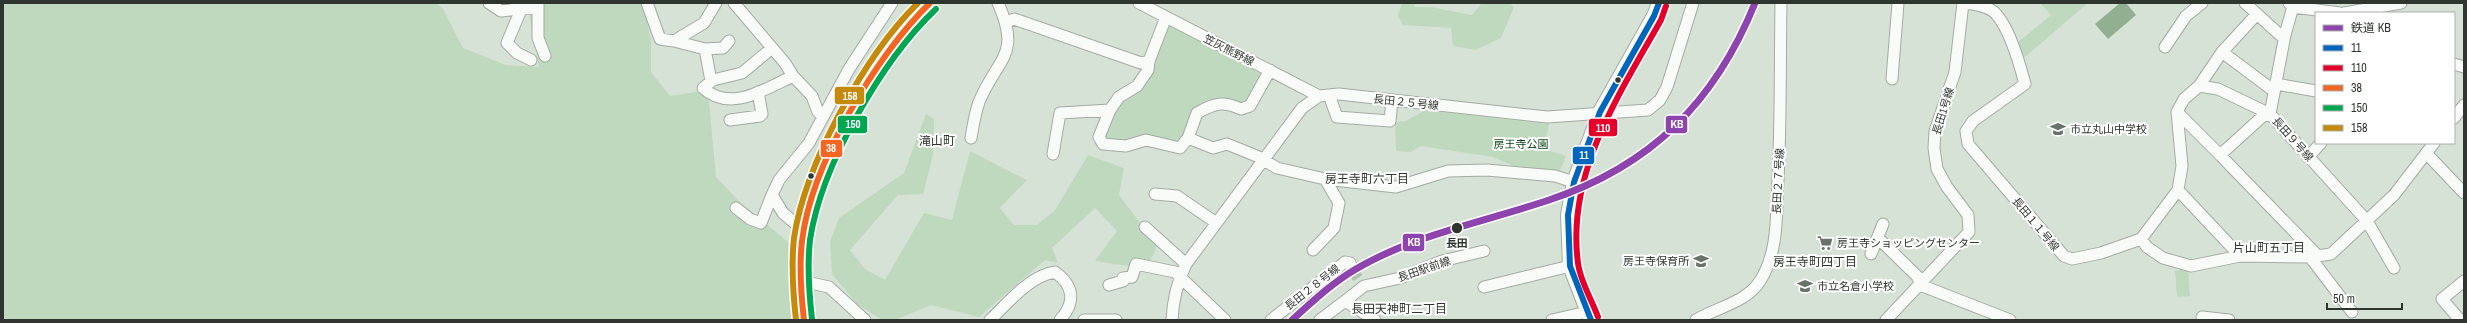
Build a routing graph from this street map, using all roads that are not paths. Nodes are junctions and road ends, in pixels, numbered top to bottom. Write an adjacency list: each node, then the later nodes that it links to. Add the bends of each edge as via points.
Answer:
1 (489, 3): 20 (street, via 501,11)
2 (647, 3): 27 (street, via 660,39)
3 (716, 3): 27 (street, via 709,18 698,28)
4 (734, 3): 30 (street)
5 (892, 3): 51 (street, via 849,69)
6 (930, 3): 73 (street, via 913,17 896,37 859,98 824,165)
7 (998, 3): 25 (street)
8 (1139, 3): 24 (street, 笠灰熊野線)
9 (1659, 3): 48 (main road)
10 (1693, 3): 48 (street, 長田２５号線, via 1667,87 1660,100 1648,110 1639,112)
11 (1781, 3): 107 (street, 長田２７号線, via 1780,140 1775,238 1770,259 1760,281 1748,294)
12 (1898, 3): 38 (street)
13 (1963, 3): 88 (street, 長田1号線, via 1955,72 1935,131 1934,148 1937,169 1968,215 1970,224 1963,240)
14 (1966, 3): 75 (street, 長田１１号線, via 1996,13 2005,28 2025,84 1973,121 1966,131 1968,144 2064,256 2072,259 2101,253)
15 (2202, 3): 29 (street, via 2186,16)
16 (2245, 3): 23 (street)
17 (2396, 3): 22 (street)
18 (2292, 4): 21 (street); 26 (street, 長田９号線)
19 (537, 5): 20 (street); 33 (street, via 538,38)
20 (517, 6): 34 (street, via 520,12 507,43 517,53)
21 (2336, 12)
22 (2347, 12)
23 (2257, 14): 26 (street, via 2280,35); 32 (street)
24 (1166, 17): 35 (street); 36 (street, 笠灰熊野線)
25 (1007, 22): 35 (street, via 1014,19 1141,63); 54 (street, via 1008,51 979,102)
26 (2285, 35): 41 (street, 長田９号線)
27 (674, 41): 31 (street)
28 (729, 41): 31 (street, via 723,48)
29 (2165, 47)
30 (772, 48): 37 (street); 39 (street, via 742,73)
31 (705, 49): 39 (street)
32 (2222, 52): 40 (street); 41 (street)
33 (545, 56)
34 (531, 60)
35 (1149, 61): 47 (street, via 1148,70 1137,86 1118,97)
36 (1270, 70): 44 (street, 笠灰熊野線); 55 (street, via 1250,106 1241,109 1226,103 1211,105 1197,113)
37 (793, 76): 43 (street); 51 (street, via 812,96 818,112)
38 (1892, 79)
39 (711, 81): 43 (street, via 703,88 710,95 739,101)
40 (2199, 86): 49 (street, via 2184,99); 50 (street, via 2218,89)
41 (2275, 87): 42 (street); 50 (street, 長田９号線)
42 (2315, 91)
43 (758, 92): 53 (street, via 760,116)
44 (1324, 96): 45 (street, 長田２５号線); 45 (street, via 1337,117 1390,121); 61 (street, via 1302,108)
45 (1392, 100): 48 (street, 長田２５号線, via 1547,117)
46 (2464, 105): 52 (street)
47 (1110, 110): 55 (street, via 1098,137 1103,144 1126,146 1146,140 1180,148); 58 (street, via 1060,113)
48 (1600, 112): 63 (main road)
49 (2178, 112): 59 (street); 64 (street, via 2182,166)
50 (2270, 114): 59 (street, via 2263,116); 60 (street, 長田９号線)
51 (823, 117): 67 (street, via 809,143 779,180)
52 (2455, 117)
53 (730, 120)
54 (971, 138)
55 (1188, 138): 61 (street, via 1213,148 1227,144 1260,157)
56 (2320, 144): 60 (street)
57 (2430, 146): 66 (street); 69 (street, via 2394,195)
58 (1053, 154)
59 (2220, 155): 80 (street)
60 (2308, 157): 69 (street, 長田９号線)
61 (1263, 161): 62 (street, via 1277,168); 70 (street)
62 (1325, 180): 63 (street, via 1396,187 1448,171 1487,170 1555,176); 76 (street, via 1339,203 1334,228)
63 (1574, 182): 82 (main road, via 1568,215)
64 (2178, 190): 75 (street); 79 (street)
65 (1155, 194): 70 (street, via 1177,196)
66 (2464, 194)
67 (772, 195): 68 (street, via 761,223 750,219); 73 (street, via 783,213)
68 (736, 208)
69 (2367, 221): 80 (street, via 2331,254); 83 (street, 長田９号線)
70 (1215, 222): 81 (street)
71 (1883, 224): 74 (street)
72 (1145, 227): 81 (street)
73 (804, 231): 86 (street)
74 (1878, 238): 78 (street); 88 (street, via 1918,277)
75 (2140, 239): 79 (street, via 2163,258 2191,266)
76 (1313, 250)
77 (1484, 251): 85 (street, 長田駅前線, via 1442,261 1400,278)
78 (1871, 254)
79 (2240, 256): 80 (street)
80 (2314, 257): 92 (street)
81 (1186, 264): 84 (street)
82 (1570, 266): 90 (street); 93 (main road)
83 (2394, 268)
84 (1179, 277): 89 (street, via 1175,272 1136,264 1132,277 1123,278 1123,281); 102 (street, via 1173,301); 103 (street)
85 (1358, 278): 91 (street, 長田駅前線); 104 (street, 長田２８号線, via 1350,263 1345,262)
86 (801, 281): 96 (street); 97 (street, via 829,287)
87 (2464, 281): 111 (street, via 2442,299)
88 (1920, 284): 108 (street, 長田1号線); 109 (street)
89 (1109, 285)
90 (1484, 287)
91 (1344, 301): 105 (street, 長田駅前線); 106 (street)
92 (2352, 312)
93 (1589, 316): 95 (street)
94 (2202, 317): 110 (street)
95 (1557, 319)
96 (804, 320)
97 (865, 320)
98 (990, 320): 99 (street, via 1033,280 1043,274 1054,272 1065,280 1071,294 1068,310)
99 (1060, 320)
100 (1084, 320): 101 (street)
101 (1116, 320)
102 (1172, 320)
103 (1225, 320)
104 (1271, 320)
105 (1320, 320)
106 (1375, 320)
107 (1696, 320)
108 (1886, 320)
109 (2010, 320)
110 (2229, 320)
111 (2460, 320)

